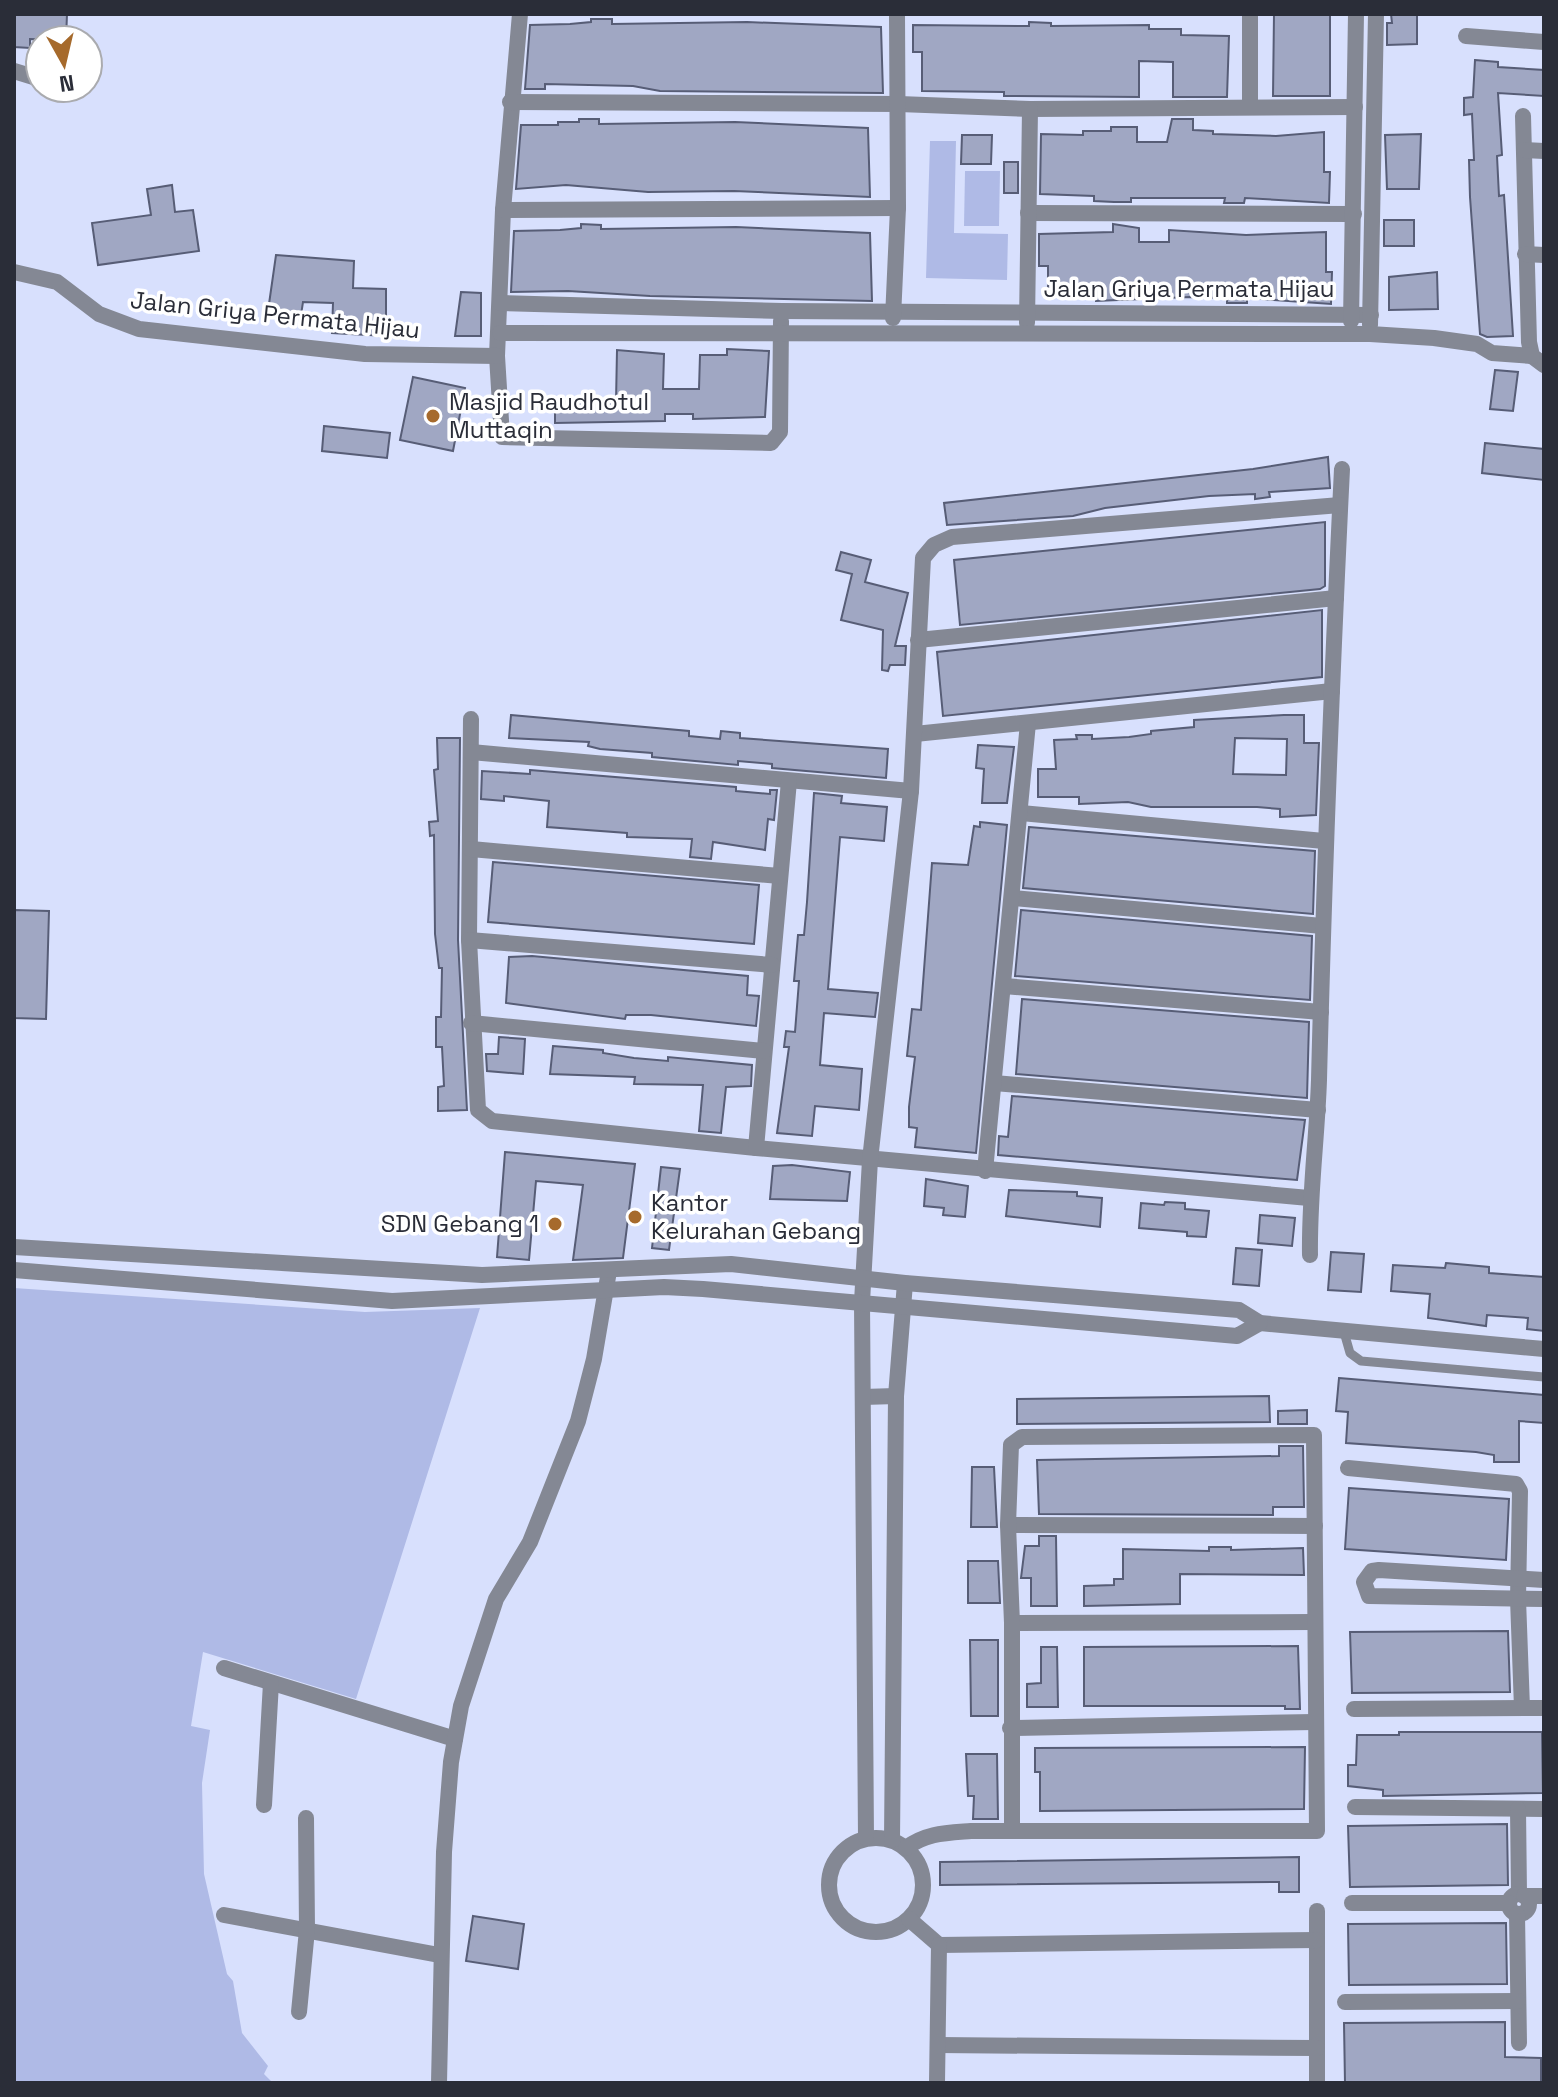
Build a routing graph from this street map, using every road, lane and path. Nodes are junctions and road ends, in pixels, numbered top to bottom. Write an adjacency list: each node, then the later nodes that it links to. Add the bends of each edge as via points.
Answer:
1 (520, 14): 8 (street)
2 (897, 14): 9 (street)
3 (1250, 14): 10 (street)
4 (1356, 14): 11 (street, Jalan Griya Permata Hijau)
5 (1376, 14): 28 (street)
6 (1466, 36): 7 (street)
7 (1544, 42)
8 (510, 102): 9 (street); 17 (street)
9 (899, 104): 12 (street); 16 (street)
10 (1250, 106): 11 (street); 12 (street)
11 (1355, 107): 19 (street, Jalan Griya Permata Hijau)
12 (1030, 109): 18 (street, Jalan Griya Permata Hijau)
13 (1523, 116): 14 (street)
14 (1524, 150): 15 (street); 20 (street)
15 (1544, 151)
16 (898, 208): 17 (street); 25 (street)
17 (503, 210): 23 (street)
18 (1028, 213): 19 (street); 27 (street, Jalan Griya Permata Hijau)
19 (1354, 214): 26 (street, Jalan Griya Permata Hijau)
20 (1525, 254): 21 (street); 36 (street)
21 (1544, 255)
22 (14, 272): 35 (street, Jalan Griya Permata Hijau, via 57,282 99,314 139,329 365,354)
23 (500, 303): 24 (street, Jalan Griya Permata Hijau); 32 (street)
24 (782, 311): 25 (street, Jalan Griya Permata Hijau); 29 (street)
25 (893, 311): 27 (street, Jalan Griya Permata Hijau); 30 (street)
26 (1352, 312): 27 (street, Jalan Griya Permata Hijau); 28 (street, Jalan Griya Permata Hijau); 33 (street, Jalan Griya Permata Hijau)
27 (1026, 314): 31 (street, Jalan Griya Permata Hijau)
28 (1371, 315): 34 (street)
29 (781, 332): 30 (street, Jalan Griya Permata Hijau); 32 (street, Jalan Griya Permata Hijau); 35 (street, via 780,432 771,443 502,437)
30 (892, 332): 31 (street, Jalan Griya Permata Hijau)
31 (1028, 332): 33 (street, Jalan Griya Permata Hijau)
32 (500, 333): 35 (street)
33 (1351, 334): 34 (street, Jalan Griya Permata Hijau)
34 (1370, 334): 36 (street, Jalan Griya Permata Hijau, via 1477,344 1492,353)
35 (497, 356)
36 (1538, 360)
37 (1342, 469): 38 (street)
38 (1340, 505): 39 (street); 40 (street, via 952,537 934,545 923,558)
39 (1336, 598): 40 (street); 41 (street)
40 (918, 640): 44 (street)
41 (1332, 691): 43 (street); 49 (street)
42 (471, 719): 45 (street)
43 (1028, 723): 44 (street); 48 (street)
44 (915, 734): 47 (street)
45 (471, 752): 46 (street); 50 (street)
46 (789, 781): 47 (street); 51 (street)
47 (911, 791): 63 (street)
48 (1021, 813): 49 (street); 52 (street)
49 (1324, 841): 53 (street)
50 (471, 849): 51 (street); 54 (street)
51 (780, 876): 55 (street)
52 (1013, 898): 53 (street); 56 (street)
53 (1322, 926): 57 (street)
54 (469, 940): 55 (street); 58 (street)
55 (772, 965): 59 (street)
56 (1004, 986): 57 (street); 60 (street)
57 (1321, 1012): 61 (street)
58 (471, 1023): 59 (street); 62 (street, via 478,1110 492,1121)
59 (764, 1051): 62 (street)
60 (994, 1083): 61 (street); 64 (street)
61 (1318, 1110): 65 (street)
62 (756, 1148): 63 (street)
63 (870, 1160): 64 (street); 71 (street)
64 (985, 1171): 65 (street)
65 (1309, 1198): 67 (street)
66 (14, 1247): 68 (street)
67 (1310, 1255)
68 (266, 1264): 70 (street, via 482,1275); 73 (street)
69 (14, 1270): 73 (street)
70 (609, 1271): 71 (street, via 731,1264); 74 (street)
71 (863, 1277): 72 (street); 75 (street)
72 (905, 1283): 76 (street); 77 (street, via 1239,1310)
73 (265, 1290): 74 (street, via 392,1301)
74 (606, 1290): 75 (street, via 664,1287); 99 (street, via 578,1421 530,1542 496,1599 464,1694)
75 (862, 1302): 76 (street); 82 (street)
76 (902, 1305): 77 (street, via 1237,1336); 81 (street)
77 (1260, 1323): 78 (street)
78 (1344, 1332): 79 (street); 80 (lane, via 1350,1353 1361,1361)
79 (1544, 1349)
80 (1544, 1377)
81 (896, 1396): 82 (street); 107 (street)
82 (863, 1397): 106 (street)
83 (1348, 1468): 86 (street, via 1516,1484)
84 (1008, 1525): 85 (street); 85 (street, via 1011,1445 1022,1437 1314,1435); 91 (street)
85 (1315, 1526): 90 (street)
86 (1518, 1579): 87 (street); 88 (street); 88 (street, via 1379,1570 1364,1582 1369,1596)
87 (1544, 1580)
88 (1518, 1599): 89 (street); 94 (street)
89 (1544, 1599)
90 (1313, 1622): 91 (street); 97 (street)
91 (1012, 1623): 98 (street)
92 (224, 1668): 93 (street)
93 (271, 1683): 99 (street); 100 (street)
94 (1522, 1708): 95 (street); 96 (street)
95 (1544, 1708)
96 (1354, 1709)
97 (1314, 1722): 98 (street); 105 (street, via 1317,1831)
98 (1010, 1728): 105 (street)
99 (455, 1739): 117 (street)
100 (264, 1805)
101 (1355, 1807): 102 (street)
102 (1518, 1809): 103 (street); 110 (street)
103 (1544, 1809)
104 (306, 1818): 114 (street)
105 (1012, 1830): 107 (street, via 937,1833)
106 (866, 1838): 107 (street); 113 (street, via 835,1861 829,1875 832,1904 852,1926 867,1931 896,1928)
107 (899, 1844): 113 (street, via 917,1860 923,1891)
108 (1544, 1896): 110 (street)
109 (1352, 1903): 110 (street)
110 (1523, 1905): 118 (street)
111 (1317, 1911): 115 (street)
112 (224, 1915): 114 (street)
113 (909, 1919): 116 (street)
114 (307, 1930): 117 (street); 120 (street)
115 (1317, 1940): 116 (street); 123 (street)
116 (939, 1945): 122 (street)
117 (439, 1955): 124 (street)
118 (1518, 2001): 119 (street); 121 (street)
119 (1345, 2002)
120 (299, 2012)
121 (1519, 2043)
122 (938, 2045): 123 (street); 125 (street)
123 (1317, 2048): 126 (street)
124 (439, 2083)
125 (937, 2083)
126 (1317, 2083)

